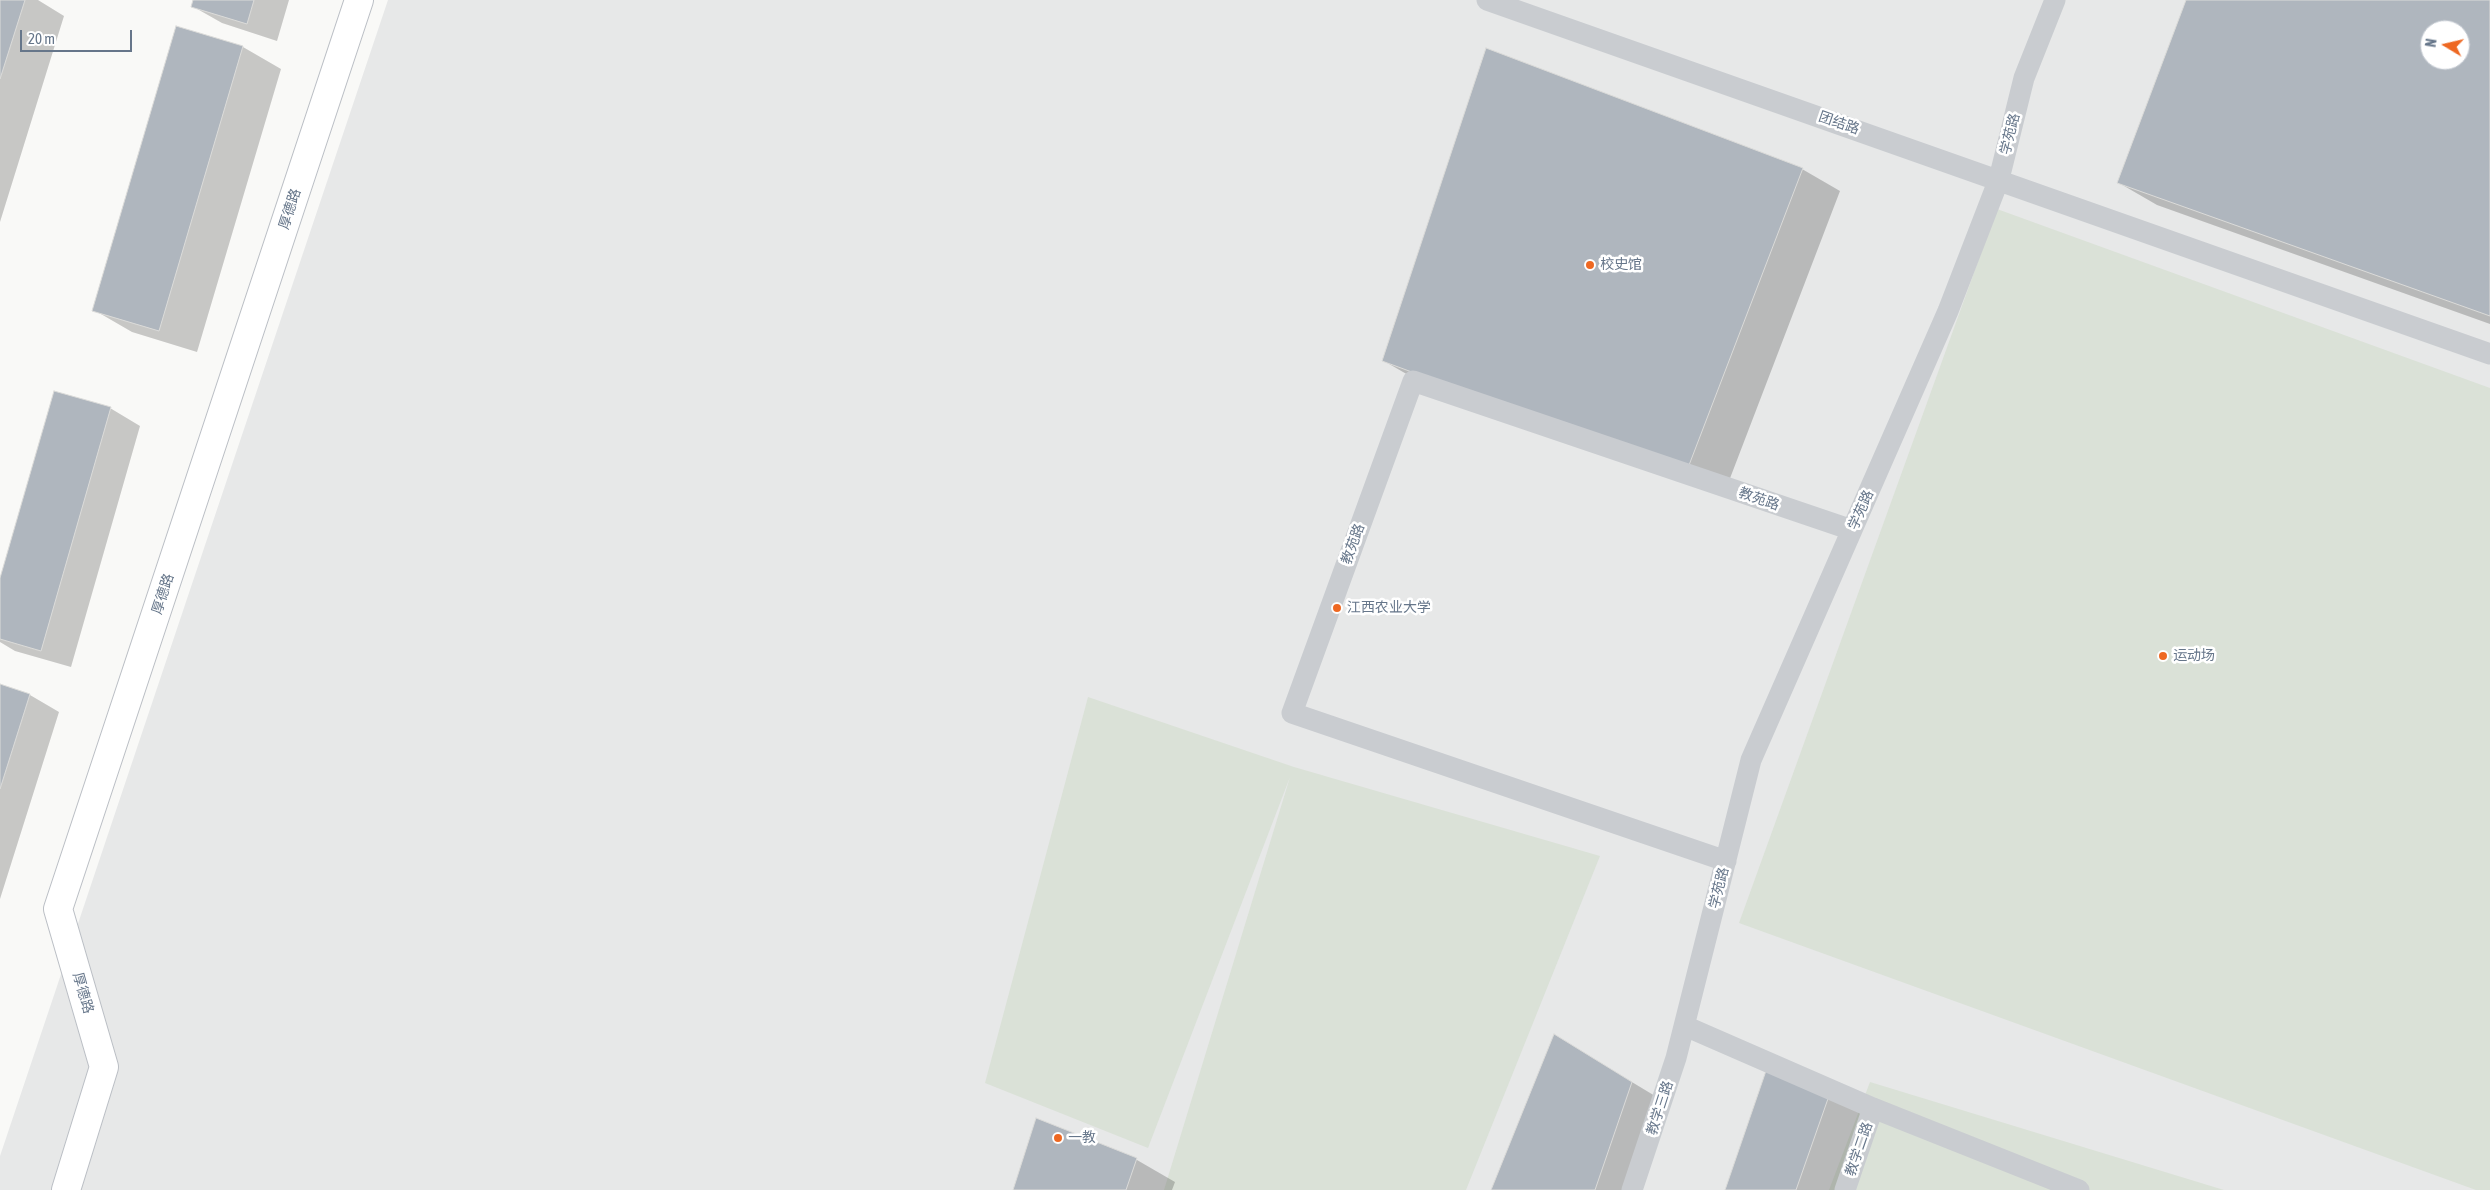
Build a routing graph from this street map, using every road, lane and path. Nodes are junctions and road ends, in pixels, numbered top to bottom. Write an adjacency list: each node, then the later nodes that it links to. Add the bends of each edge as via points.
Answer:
1 (360, 0): 10 (street, 厚德路, via 58,910 104,1067)
2 (1487, 0): 4 (lane, 团结路)
3 (2055, 0): 4 (lane, 学苑路, via 2024,78)
4 (1999, 179): 5 (lane, 团结路); 6 (lane, 学苑路, via 1948,311)
5 (2490, 354)
6 (1852, 530): 7 (lane, 学苑路, via 1751,760); 7 (lane, 教苑路, via 1413,381 1292,713)
7 (1726, 861): 8 (lane, 学苑路)
8 (1685, 1026): 9 (lane); 11 (lane, 教学三路)
9 (1872, 1108): 12 (lane, 教学二路); 13 (lane)
10 (66, 1190)
11 (1632, 1190)
12 (1845, 1190)
13 (2079, 1190)

